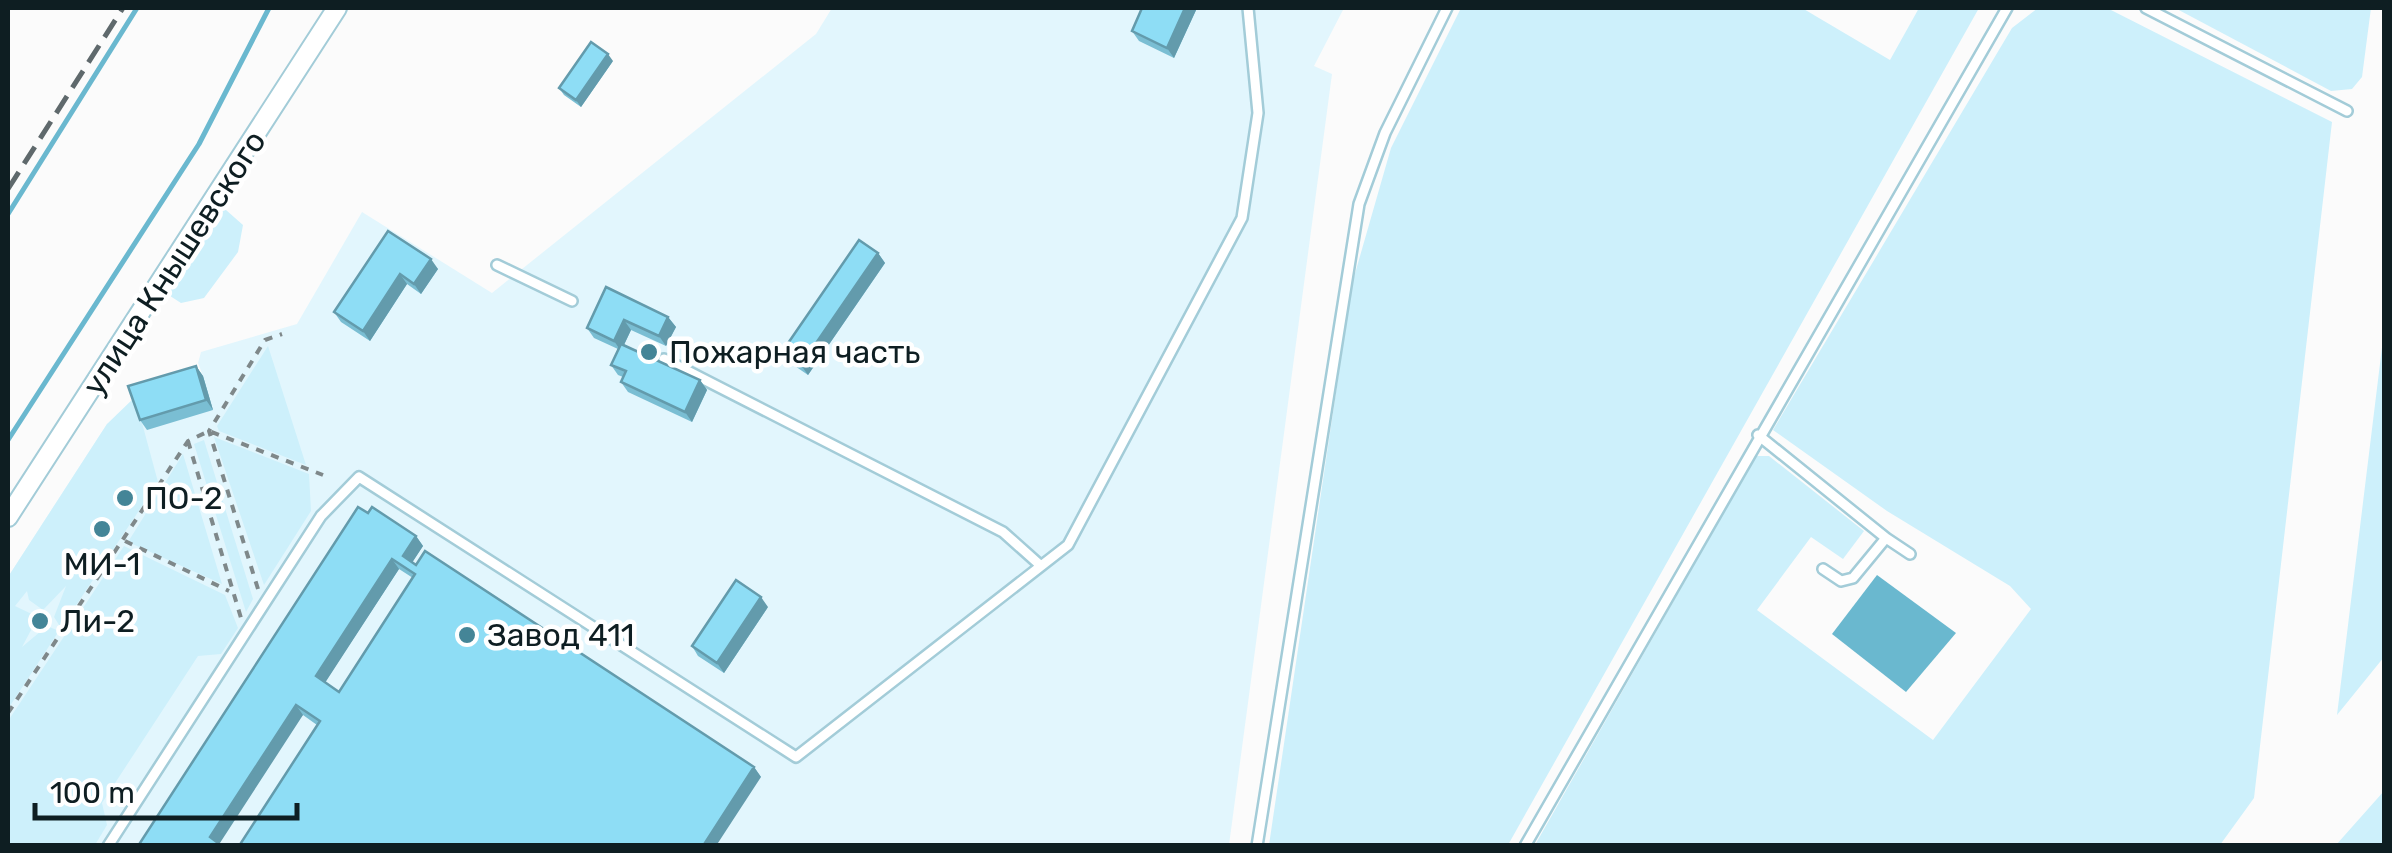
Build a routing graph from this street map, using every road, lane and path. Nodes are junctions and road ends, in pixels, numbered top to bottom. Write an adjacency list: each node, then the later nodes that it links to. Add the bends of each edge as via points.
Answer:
1 (337, 8): 15 (street, улица Кнышевского)
2 (1248, 8): 19 (lane, via 1258,114 1242,218 1068,545)
3 (1446, 8): 26 (lane, via 1385,133 1359,204)
4 (2007, 8): 12 (lane)
5 (2146, 8): 6 (lane)
6 (2347, 110)
7 (497, 266): 8 (lane)
8 (572, 301)
9 (282, 334): 11 (path, via 265,340)
10 (664, 360): 19 (lane, via 1002,532)
11 (209, 431): 13 (path); 14 (path); 22 (path)
12 (1758, 435): 16 (lane); 27 (lane)
13 (188, 441): 17 (path); 21 (path)
14 (323, 475)
15 (8, 517)
16 (1886, 538): 18 (lane); 20 (lane, via 1852,578 1841,581)
17 (125, 541): 21 (path); 24 (path)
18 (1910, 554)
19 (1040, 565): 22 (lane, via 796,757 360,476 321,516)
20 (1824, 569)
21 (231, 592): 23 (path)
22 (263, 604): 23 (lane)
23 (246, 630): 25 (lane)
24 (8, 714)
25 (108, 846)
26 (1256, 846)
27 (1525, 846)

